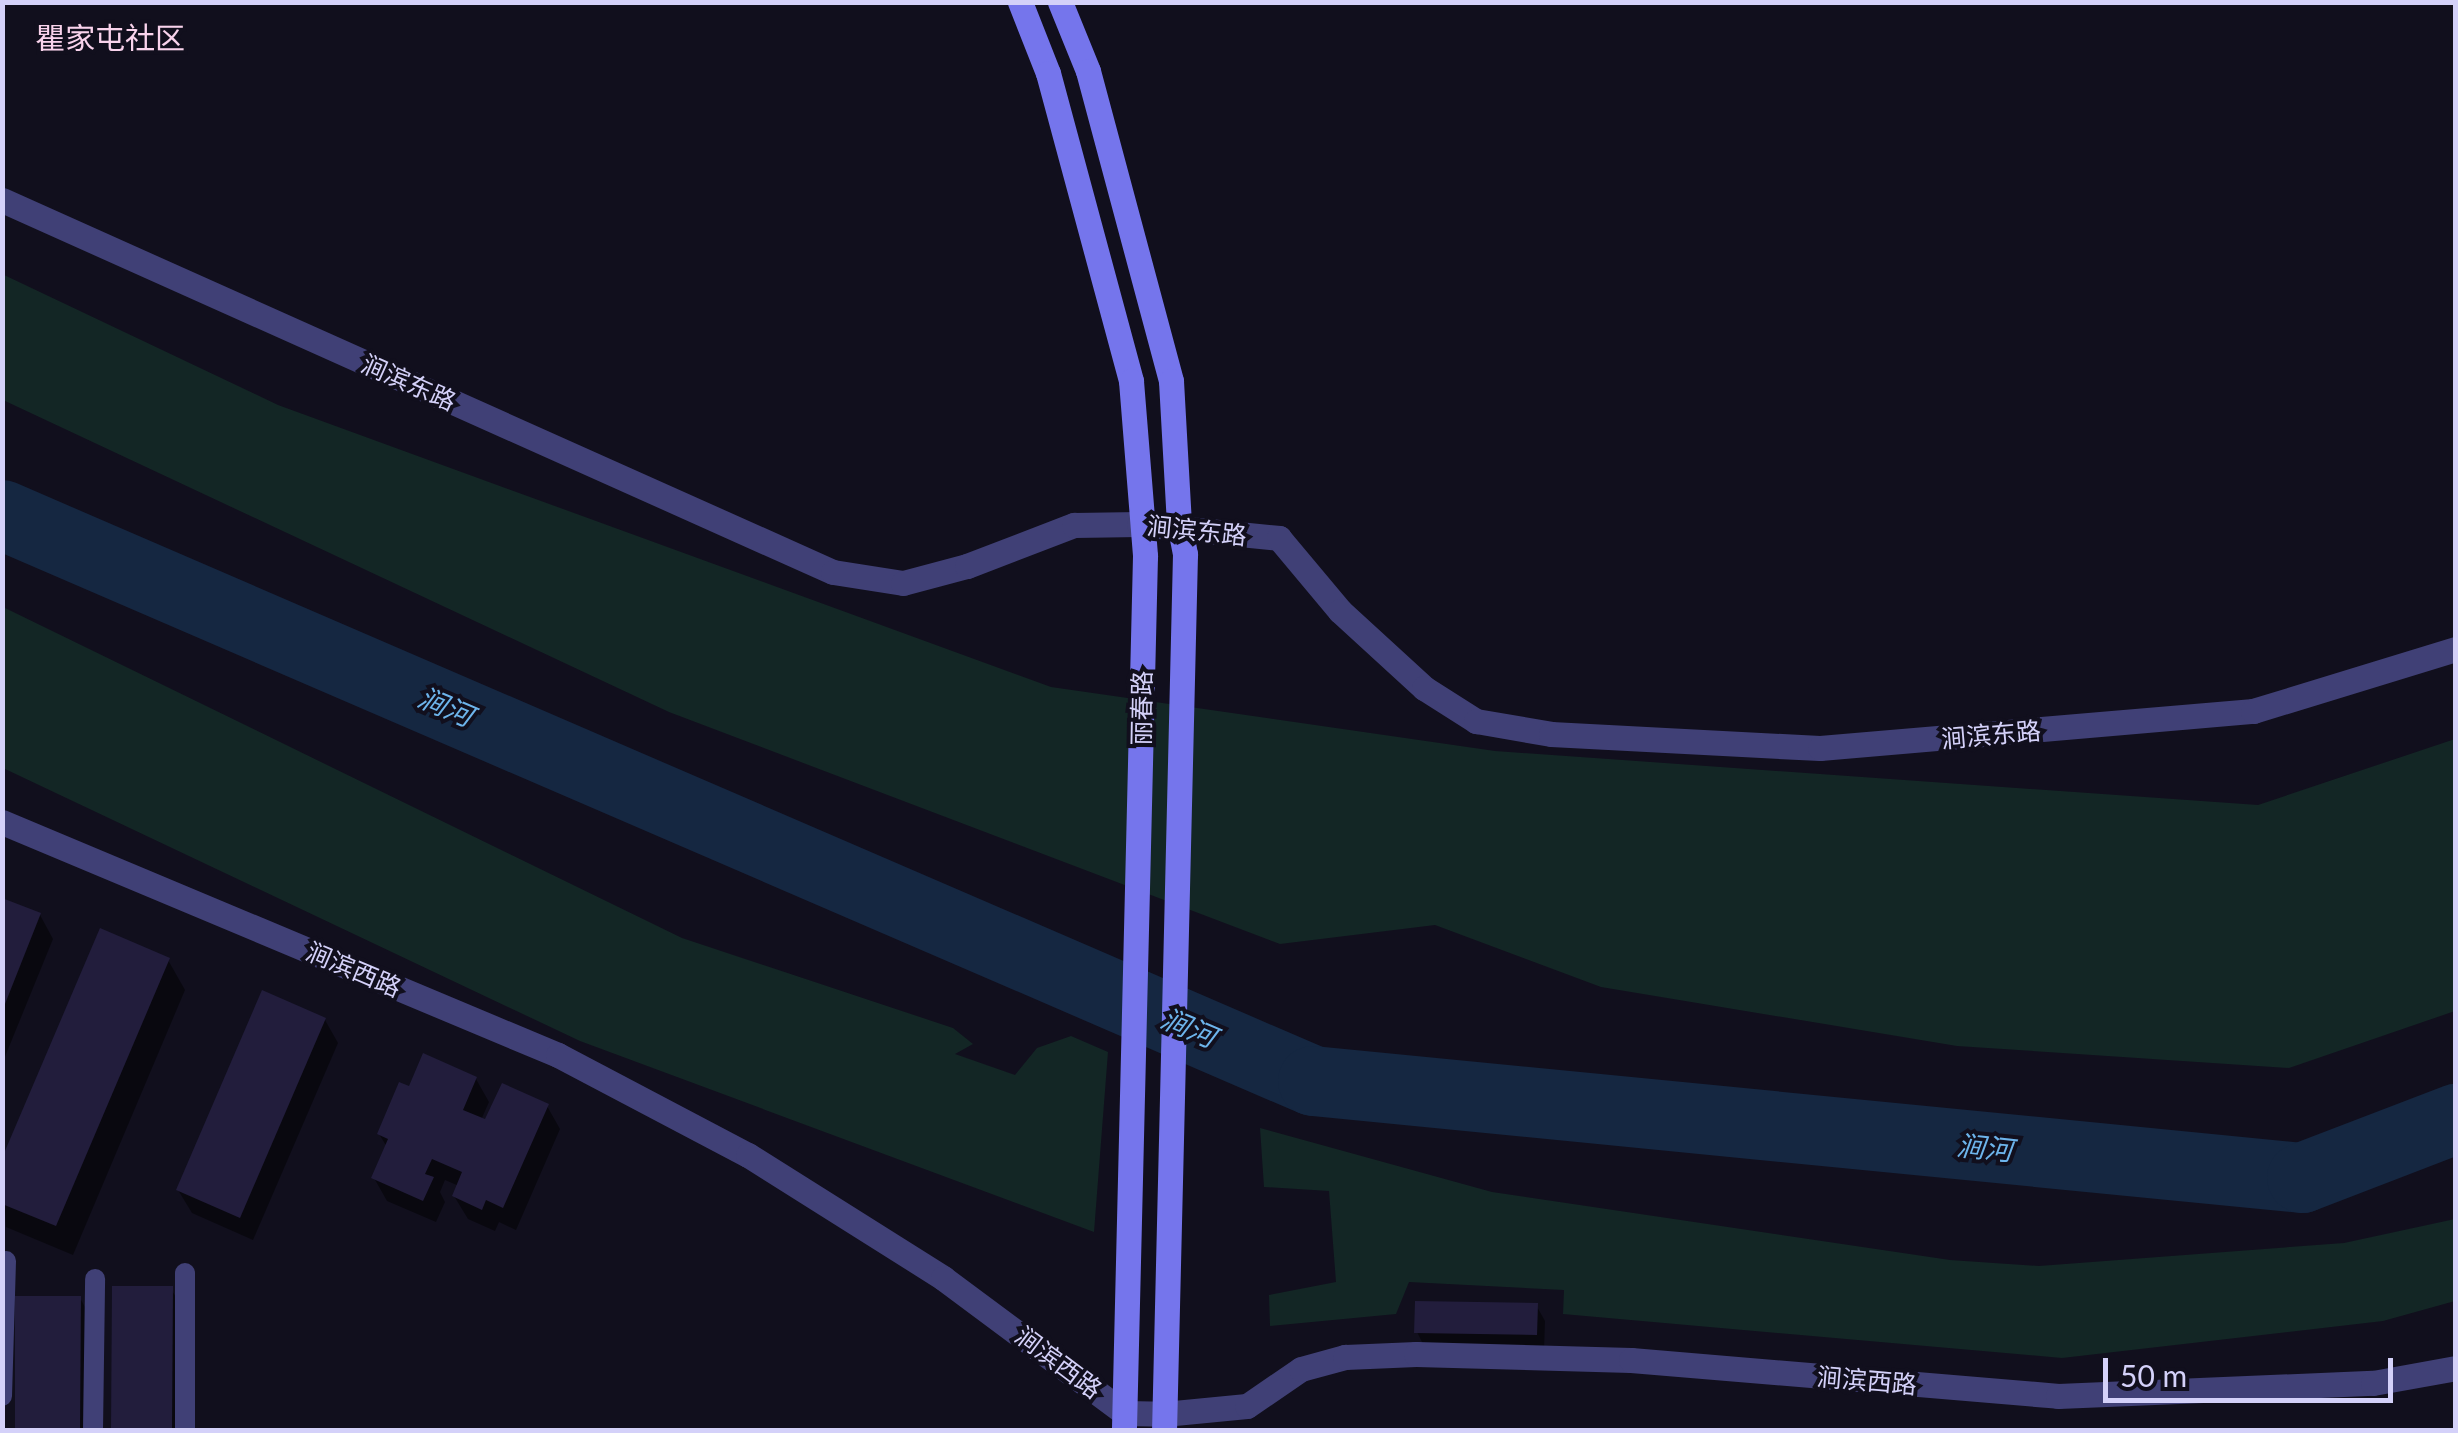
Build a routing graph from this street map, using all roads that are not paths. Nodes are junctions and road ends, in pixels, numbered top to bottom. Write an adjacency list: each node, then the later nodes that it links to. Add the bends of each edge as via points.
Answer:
1 (1020, 2): 4 (main road, 丽春路, via 1048,73 1132,382)
2 (1060, 2): 5 (main road, 丽春路, via 1088,72 1171,381)
3 (2, 200): 4 (street, 涧滨东路, via 833,572 903,584 1074,524)
4 (1139, 524): 5 (street, 涧滨东路); 13 (main road, 丽春路, via 1145,556)
5 (1180, 528): 6 (street, 涧滨东路, via 1279,538 1340,611 1424,688 1476,721 1551,734 1820,748 2253,710); 14 (main road, 丽春路, via 1185,554)
6 (2456, 649)
7 (2, 822): 13 (street, 涧滨西路, via 558,1055 627,1091 828,1204 1042,1347)
8 (6, 1262): 12 (lane)
9 (185, 1273): 16 (lane)
10 (94, 1279): 15 (lane)
11 (2456, 1368): 14 (street, 涧滨西路, via 2373,1383 2058,1396 1631,1360 1416,1354 1345,1357 1301,1369 1248,1406)
12 (2, 1396)
13 (1125, 1414): 14 (street, 涧滨西路)
14 (1164, 1415)
15 (93, 1430)
16 (185, 1430)

